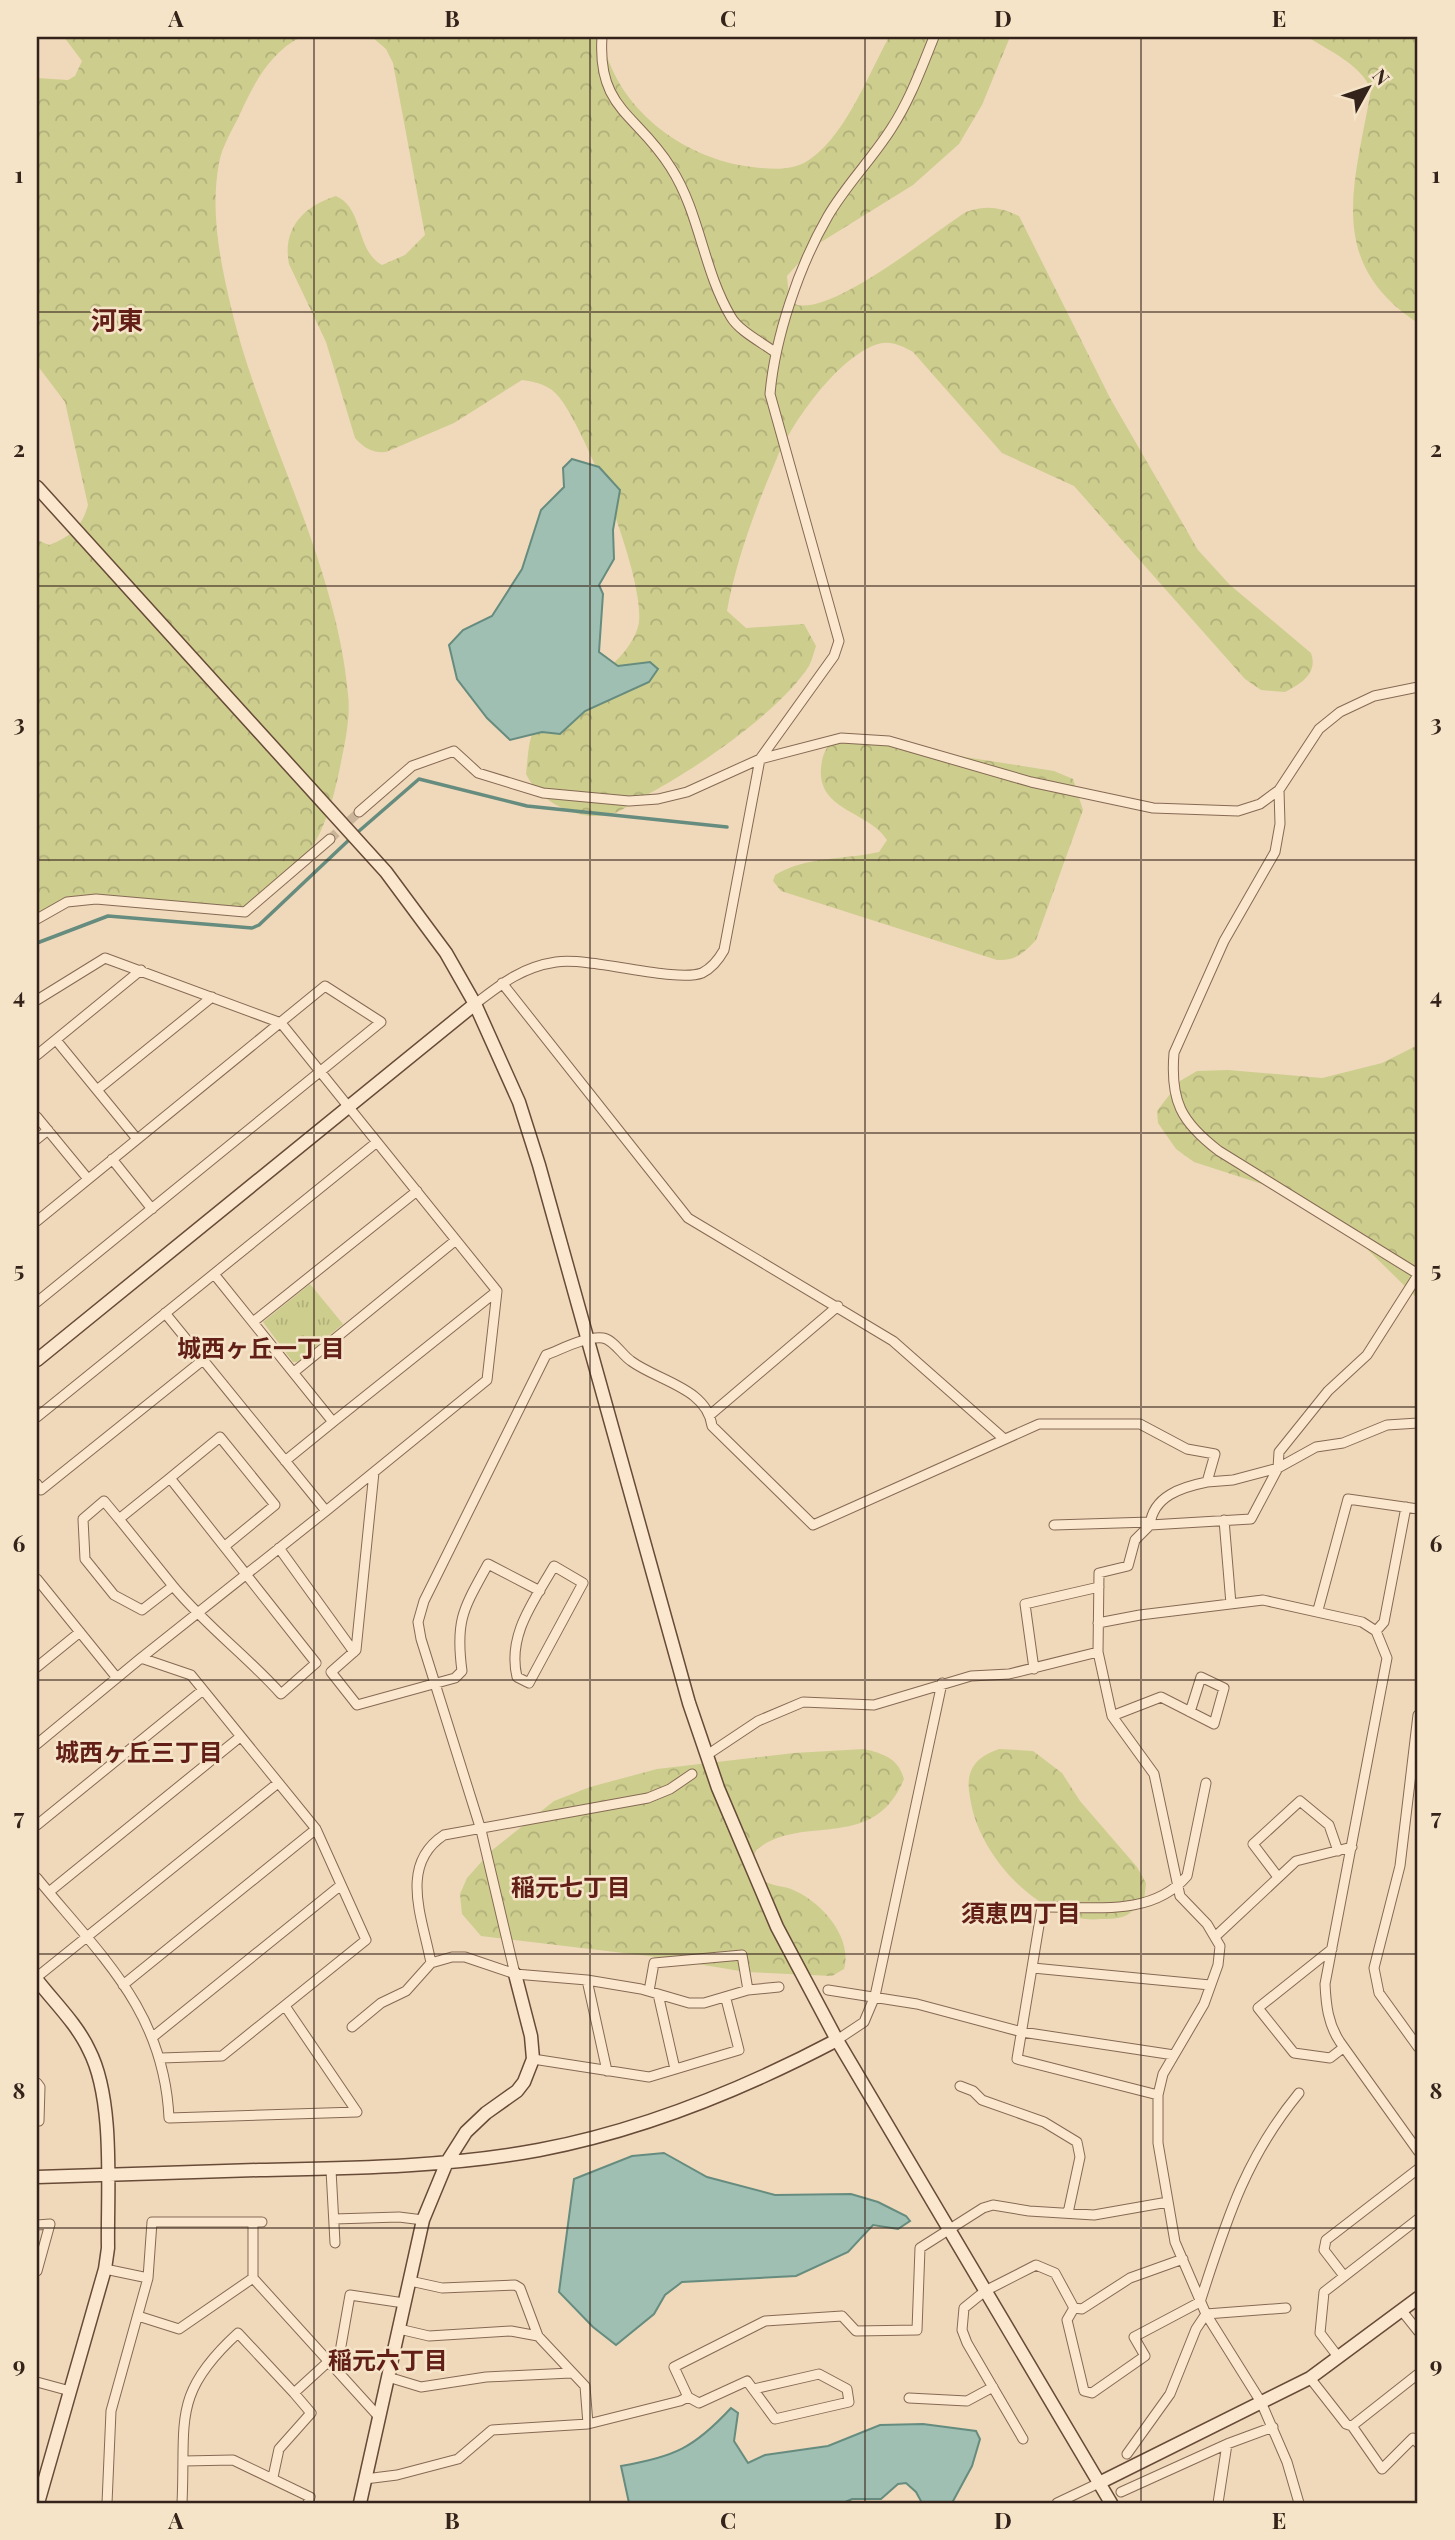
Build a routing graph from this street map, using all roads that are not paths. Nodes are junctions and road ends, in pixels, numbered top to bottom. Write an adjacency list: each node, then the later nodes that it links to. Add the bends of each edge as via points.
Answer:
1 (602, 37): 3 (street, via 603,82 671,167 732,319)
2 (934, 37): 3 (street, via 912,93 891,129 827,218 794,294)
3 (776, 353): 6 (street, via 770,394 839,641 834,656)
4 (37, 487): 15 (street, via 386,872 446,953)
5 (1418, 687): 7 (street, via 1374,696 1340,712 1320,729)
6 (760, 760): 7 (street, via 841,738 889,741 1031,782 1153,808 1238,811 1260,804); 8 (street, via 687,792 629,801 543,793 478,773 454,751 412,766); 12 (street, via 724,950 709,969 690,975 557,962 515,973)
7 (1279, 790): 34 (street, via 1275,852 1223,940 1174,1053 1179,1108 1191,1128 1219,1151)
8 (359, 812)
9 (330, 839): 10 (street, via 245,912 96,899 67,902)
10 (37, 919)
11 (141, 970): 13 (street); 14 (street, via 105,958); 17 (street)
12 (502, 983): 15 (street); 37 (street, via 688,1218)
13 (212, 997): 16 (street); 20 (street)
14 (37, 1000)
15 (475, 1004): 21 (street); 40 (street, via 519,1102)
16 (281, 1023): 19 (street); 19 (street, via 325,986 382,1022); 25 (street)
17 (56, 1040): 18 (street); 20 (street)
18 (37, 1055)
19 (321, 1072): 21 (street); 30 (street)
20 (97, 1090): 25 (street)
21 (349, 1107): 26 (street); 41 (street)
22 (37, 1117): 23 (street)
23 (48, 1130): 24 (street); 28 (street)
24 (37, 1139)
25 (137, 1139): 27 (street)
26 (377, 1142): 29 (street); 33 (street)
27 (113, 1159): 28 (street); 30 (street)
28 (88, 1179): 31 (street)
29 (417, 1191): 32 (street); 39 (street)
30 (152, 1209): 36 (street)
31 (37, 1221)
32 (456, 1240): 35 (street); 43 (street)
33 (214, 1273): 38 (street); 39 (street)
34 (1418, 1275): 50 (street, via 1367,1355 1328,1391 1284,1445)
35 (497, 1291): 46 (street); 51 (street, via 487,1380)
36 (37, 1302)
37 (838, 1306): 44 (street); 48 (street, via 893,1341)
38 (165, 1314): 42 (street); 45 (street)
39 (253, 1322): 43 (street)
40 (589, 1340): 44 (street, via 610,1340 634,1363 696,1397); 81 (street, via 546,1354 424,1601 418,1622); 89 (street)
41 (37, 1360)
42 (202, 1360): 49 (street); 54 (street, via 41,1490)
43 (294, 1372): 46 (street)
44 (710, 1415): 48 (street, via 712,1426 813,1525)
45 (37, 1417)
46 (333, 1422): 49 (street)
47 (1418, 1423): 50 (street, via 1387,1425 1343,1443 1316,1447)
48 (1003, 1438): 53 (street, via 1039,1424 1140,1424 1188,1449 1214,1454)
49 (285, 1461): 57 (street)
50 (1278, 1468): 53 (street); 59 (street, via 1251,1519)
51 (374, 1472): 57 (street); 75 (street)
52 (170, 1478): 58 (street); 62 (street); 62 (street, via 220,1437 267,1495 275,1505)
53 (1207, 1482): 60 (street, via 1172,1492 1153,1508)
54 (37, 1484)
55 (1406, 1507): 56 (street); 70 (street, via 1348,1499); 73 (street, via 1384,1622)
56 (1418, 1509)
57 (326, 1511): 63 (street)
58 (120, 1519): 66 (street); 66 (street, via 104,1501 83,1519 85,1559 114,1595 142,1611)
59 (1224, 1520): 60 (street); 69 (street)
60 (1150, 1523): 61 (street); 67 (street, via 1135,1540 1128,1566 1099,1573)
61 (1054, 1525)
62 (225, 1546): 64 (street)
63 (279, 1548): 64 (street); 75 (street)
64 (247, 1573): 71 (street); 71 (street, via 316,1664 281,1694)
65 (39, 1585): 74 (street)
66 (173, 1586): 71 (street)
67 (1099, 1587): 72 (street); 79 (street, via 1025,1604)
68 (540, 1591): 68 (street, via 515,1642 517,1677 529,1683 583,1583 554,1566); 81 (street, via 488,1564 458,1629 462,1671 455,1678)
69 (1231, 1604): 70 (street, via 1263,1600); 72 (street)
70 (1318, 1610): 73 (street, via 1362,1622)
71 (196, 1614): 77 (street)
72 (1098, 1623): 76 (street)
73 (1376, 1631): 97 (street, via 1387,1658)
74 (79, 1632): 78 (street); 80 (street)
75 (354, 1652): 81 (street, via 331,1672 357,1705)
76 (1098, 1652): 79 (street); 86 (street)
77 (141, 1658): 80 (street); 83 (street, via 191,1675)
78 (37, 1667)
79 (1034, 1669): 82 (street)
80 (117, 1678): 88 (street)
81 (432, 1683): 96 (street)
82 (942, 1684): 89 (street, via 874,1705 803,1702 758,1721); 118 (street)
83 (203, 1690): 87 (street); 94 (street)
84 (1191, 1713): 84 (street, via 1214,1724 1224,1688 1201,1677); 86 (street, via 1161,1697)
85 (1418, 1715): 90 (street)
86 (1112, 1716): 102 (street, via 1154,1774)
87 (240, 1737): 92 (street); 103 (street)
88 (37, 1744)
89 (707, 1755): 124 (street, via 747,1860)
90 (1415, 1770): 125 (street, via 1400,1866 1374,1968 1379,1993)
91 (692, 1774): 96 (street, via 648,1798)
92 (278, 1783): 95 (street); 105 (street)
93 (1206, 1783): 102 (street, via 1187,1876)
94 (37, 1825)
95 (316, 1829): 101 (street); 112 (street)
96 (481, 1830): 107 (street, via 444,1835 421,1857 417,1891); 109 (street)
97 (1352, 1847): 98 (street); 106 (street)
98 (1338, 1851): 99 (street, via 1296,1861); 99 (street, via 1329,1825 1300,1801 1254,1844)
99 (1278, 1877): 104 (street)
100 (37, 1878): 103 (street)
101 (341, 1885): 120 (street, via 366,1940); 123 (street)
102 (1178, 1887): 104 (street, via 1189,1908); 108 (street, via 1146,1905 1042,1907)
103 (49, 1892): 105 (street)
104 (1217, 1935): 113 (street, via 1220,1956)
105 (86, 1938): 110 (street); 112 (street)
106 (1332, 1949): 126 (street, via 1325,2004); 126 (street, via 1258,2008 1294,2053 1331,2058)
107 (431, 1963): 109 (street, via 465,1957); 121 (street, via 406,1991 380,2003)
108 (1033, 1968): 113 (street); 122 (street)
109 (515, 1974): 111 (street); 129 (street)
110 (37, 1979): 141 (street, via 78,2031 99,2075)
111 (587, 1980): 117 (street); 131 (street)
112 (123, 1984): 123 (street)
113 (1210, 1985): 127 (street)
114 (779, 1987): 115 (street)
115 (748, 1990): 117 (street, via 742,1955 654,1963); 119 (street)
116 (828, 1990): 118 (street)
117 (654, 1993): 119 (street, via 689,2003); 130 (street)
118 (875, 1996): 122 (street); 124 (street, via 864,2022)
119 (726, 1999): 130 (street, via 739,2050)
120 (285, 2006): 128 (street, via 222,2056); 128 (street, via 358,2112 169,2118)
121 (352, 2027)
122 (1022, 2032): 127 (street); 135 (street, via 1017,2059)
123 (154, 2036): 128 (street)
124 (837, 2040): 138 (street, via 746,2085 631,2126 541,2149); 149 (street)
125 (1418, 2047)
126 (1343, 2048): 137 (street)
127 (1174, 2055): 135 (street)
128 (161, 2058)
129 (533, 2059): 131 (street); 138 (street, via 524,2082 474,2122)
130 (675, 2069): 131 (street, via 649,2077)
131 (607, 2071)
132 (37, 2083): 136 (street)
133 (960, 2086): 144 (street, via 982,2100 1044,2122 1077,2142 1080,2157)
134 (1299, 2093): 160 (street, via 1239,2185)
135 (1158, 2095): 143 (street, via 1156,2125)
136 (37, 2121)
137 (1418, 2151)
138 (447, 2162): 140 (street); 147 (street)
139 (1418, 2169): 154 (street, via 1326,2240 1324,2250)
140 (331, 2170): 141 (street); 146 (street)
141 (107, 2175): 142 (street); 152 (street)
142 (37, 2177)
143 (1168, 2202): 144 (street, via 1094,2215); 151 (street)
144 (1068, 2213): 149 (street, via 993,2205 975,2211)
145 (1418, 2219): 154 (street)
146 (334, 2220): 147 (street); 150 (street)
147 (423, 2220): 157 (street)
148 (37, 2225): 153 (street, via 50,2224)
149 (950, 2231): 158 (street); 181 (street, via 918,2253 917,2330 856,2331 842,2316 765,2321 674,2367)
150 (335, 2243)
151 (1183, 2259): 160 (street); 162 (street, via 1148,2269 1082,2309)
152 (105, 2269): 155 (street); 179 (street)
153 (37, 2271)
154 (1344, 2276): 170 (street, via 1324,2292 1320,2333)
155 (148, 2278): 156 (street, via 152,2222 257,2222); 166 (street)
156 (253, 2278): 166 (street, via 179,2329); 171 (street)
157 (410, 2281): 161 (street); 169 (street, via 442,2288 515,2285)
158 (985, 2291): 162 (street, via 1036,2265 1055,2273); 177 (street, via 964,2308 962,2330); 195 (street)
159 (1418, 2298): 164 (street)
160 (1200, 2302): 162 (street, via 1134,2337 1145,2356 1093,2393 1084,2391 1067,2320); 165 (street)
161 (404, 2303): 167 (street); 171 (street, via 350,2295 338,2363)
162 (1074, 2308)
163 (1286, 2308): 165 (street)
164 (1402, 2311): 168 (street); 170 (street)
165 (1206, 2314): 183 (street); 191 (street, via 1170,2393)
166 (138, 2316): 198 (street, via 111,2412)
167 (399, 2329): 169 (street, via 429,2336 511,2331); 174 (street)
168 (1418, 2332)
169 (538, 2336): 172 (street)
170 (1339, 2358): 175 (street)
171 (331, 2364): 180 (street); 184 (street)
172 (571, 2373): 174 (street, via 486,2377 421,2387); 185 (street, via 585,2386)
173 (1418, 2374): 186 (street)
174 (388, 2377): 184 (street)
175 (1310, 2378): 183 (street); 186 (street)
176 (37, 2382): 179 (street)
177 (993, 2386): 182 (street, via 967,2401); 188 (street)
178 (754, 2389): 178 (street, via 775,2418 849,2402 847,2389 819,2374); 181 (street, via 747,2381 699,2403)
179 (70, 2391): 197 (street)
180 (294, 2393): 192 (street, via 239,2333 209,2361 194,2384 185,2407); 193 (street, via 311,2413 279,2449)
181 (688, 2397): 185 (street)
182 (909, 2398)
183 (1261, 2402): 187 (street); 195 (street)
184 (379, 2417): 194 (street)
185 (588, 2424): 194 (street, via 492,2430 458,2459)
186 (1352, 2426): 189 (street, via 1382,2469 1413,2438)
187 (1273, 2427): 190 (street); 205 (street)
188 (1023, 2439)
189 (1418, 2443)
190 (1227, 2444): 196 (street); 204 (street)
191 (1127, 2454)
192 (184, 2461): 193 (street, via 233,2460); 199 (street)
193 (273, 2477): 200 (street, via 310,2497)
194 (365, 2479): 201 (street)
195 (1099, 2483): 202 (street); 203 (street)
196 (1121, 2493)
197 (38, 2503)
198 (107, 2503)
199 (182, 2503)
200 (308, 2503)
201 (360, 2503)
202 (1057, 2503)
203 (1111, 2503)
204 (1218, 2503)
205 (1299, 2503)

